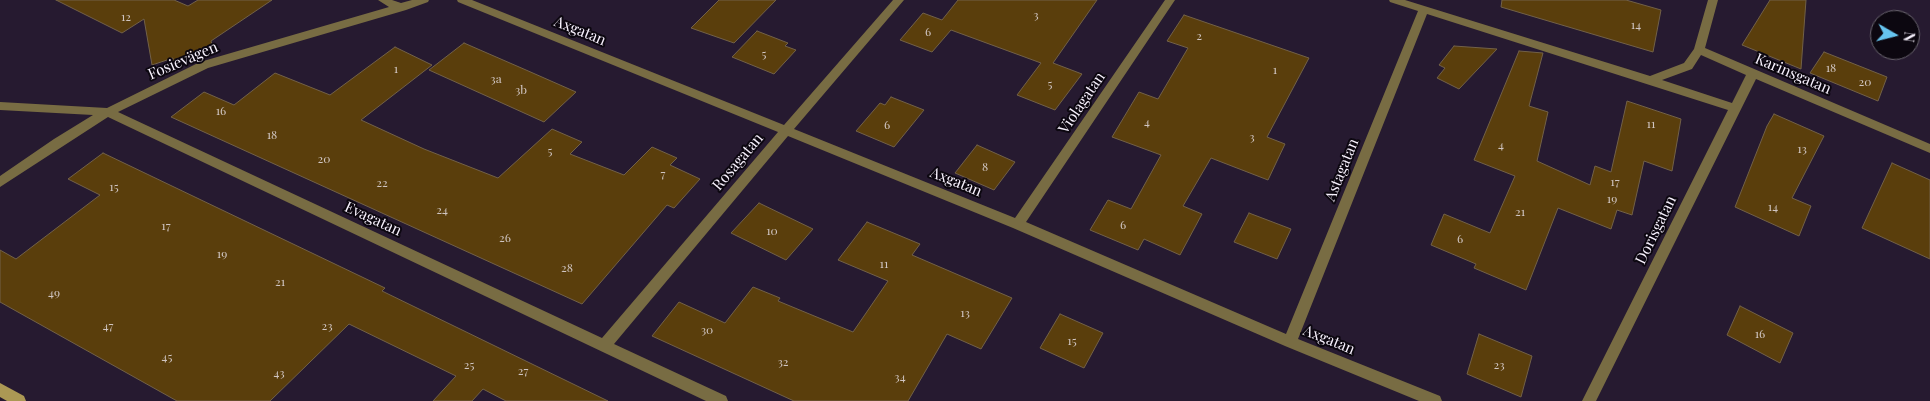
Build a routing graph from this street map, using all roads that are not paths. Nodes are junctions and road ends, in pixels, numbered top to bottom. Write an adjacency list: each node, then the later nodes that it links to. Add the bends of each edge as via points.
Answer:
1 (384, 0): 8 (street)
2 (424, 0): 8 (street, Fosievägen)
3 (462, 0): 16 (street, Axgatan)
4 (899, 0): 16 (street, Rosagatan)
5 (1170, 0): 19 (street, Violagatan)
6 (1394, 0): 9 (street)
7 (1713, 0): 10 (street)
8 (402, 8): 15 (street, Fosievägen, via 204,65)
9 (1424, 9): 12 (street); 20 (street, Astagatan)
10 (1699, 50): 11 (street, Karinsgatan); 12 (street, via 1688,66)
11 (1753, 73): 14 (street, Dorisgatan); 17 (street, Karinsgatan)
12 (1650, 80): 14 (street)
13 (0, 106): 15 (street, Evagatan)
14 (1734, 108): 26 (street, Dorisgatan)
15 (108, 112): 18 (street, Fosievägen); 21 (street, Evagatan)
16 (785, 131): 19 (street, Axgatan); 21 (street, Rosagatan)
17 (1930, 149)
18 (0, 182)
19 (1018, 224): 20 (street, Axgatan)
20 (1290, 342): 25 (street, Axgatan)
21 (604, 346): 24 (street, Evagatan)
22 (0, 389): 23 (main road)
23 (19, 401)
24 (721, 401)
25 (1435, 401)
26 (1589, 401)

